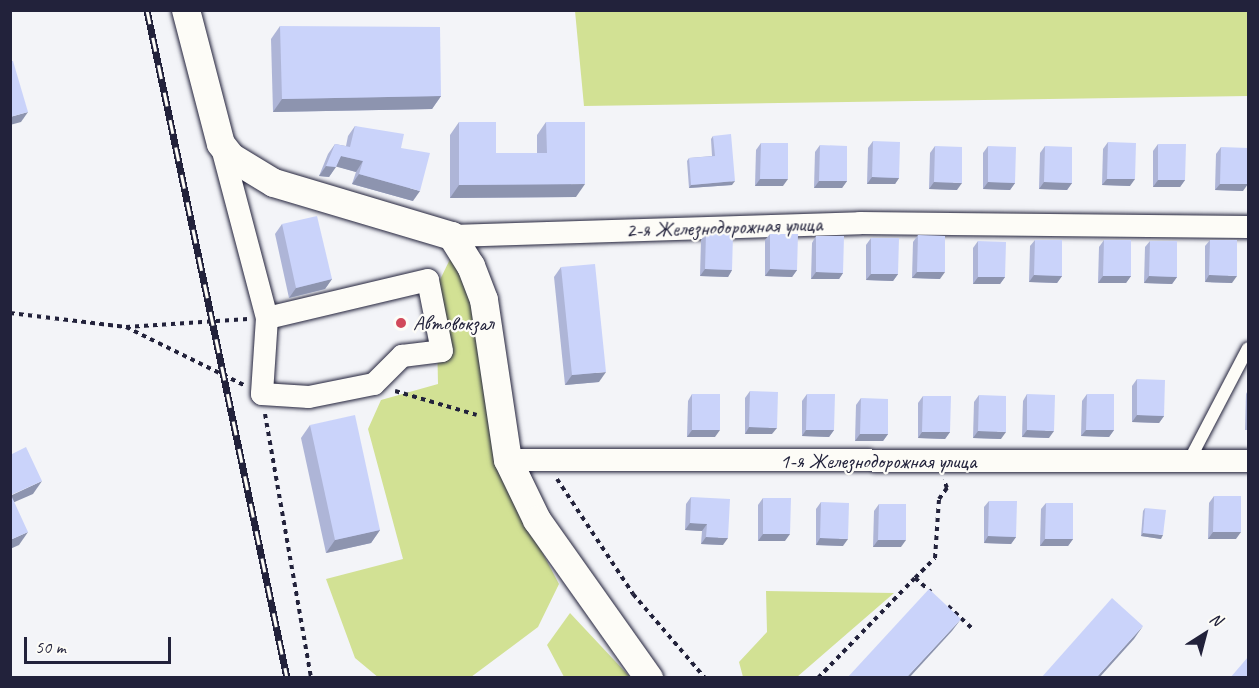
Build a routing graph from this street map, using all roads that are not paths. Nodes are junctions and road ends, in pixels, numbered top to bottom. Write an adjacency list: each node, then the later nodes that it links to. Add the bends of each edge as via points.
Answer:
1 (186, 10): 2 (street)
2 (220, 144): 4 (street, 2-я Железнодорожная улица, via 231,157 274,183); 5 (street)
3 (1248, 227): 4 (street, 2-я Железнодорожная улица, via 860,223)
4 (452, 236): 7 (street, via 471,266 484,300)
5 (267, 318): 5 (street, via 261,394 309,397 374,384 402,356 442,351 428,280)
6 (1248, 348): 8 (lane)
7 (508, 460): 8 (street, 1-я Железнодорожная улица); 10 (street, via 537,520)
8 (1189, 461): 9 (street, 1-я Железнодорожная улица)
9 (1248, 461)
10 (649, 678)

